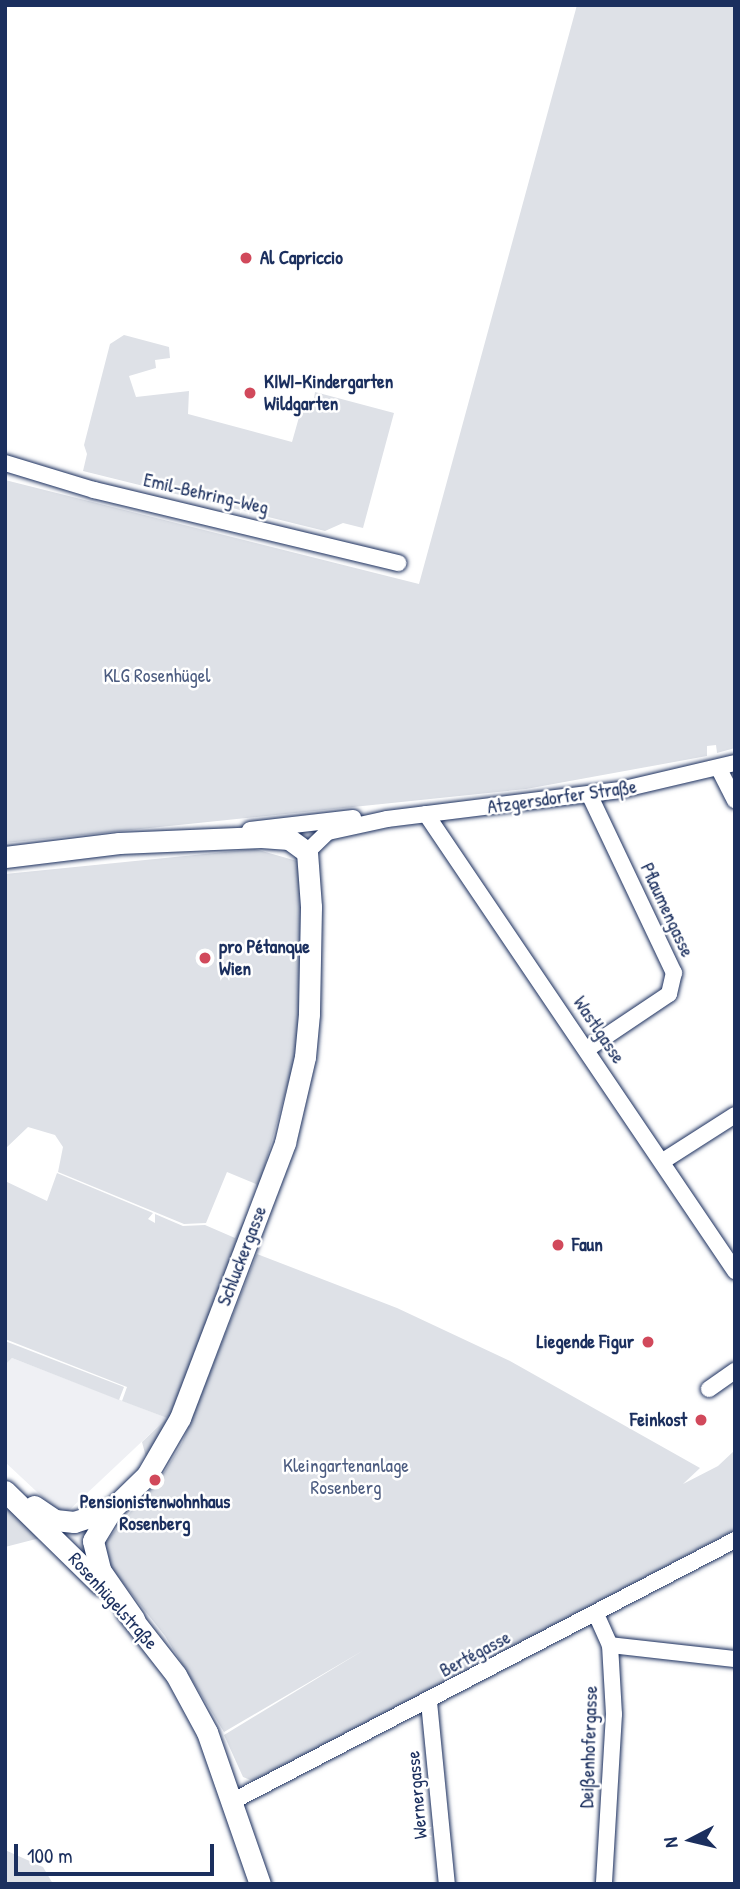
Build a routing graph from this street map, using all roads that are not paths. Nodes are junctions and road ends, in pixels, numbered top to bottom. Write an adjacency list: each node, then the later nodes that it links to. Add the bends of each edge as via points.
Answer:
1 (5, 463): 2 (street, Emil-Behring-Weg, via 94,490)
2 (398, 563)
3 (727, 766): 4 (street, Atzgersdorfer Straße); 5 (street)
4 (589, 794): 6 (street, Atzgersdorfer Straße); 11 (street, Pflaumengasse, via 674,973 669,994)
5 (735, 800)
6 (426, 814): 7 (street, Atzgersdorfer Straße); 11 (street, Wastlgasse)
7 (387, 819): 8 (street, Atzgersdorfer Straße, via 315,821); 9 (street, Atzgersdorfer Straße, via 328,832)
8 (219, 838): 9 (main road, Atzgersdorfer Straße, via 282,838 297,842); 10 (main road, Atzgersdorfer Straße, via 119,843)
9 (307, 852): 19 (main road, Schluckergasse, via 309,1013 305,1056 285,1143 180,1418 147,1475)
10 (5, 857)
11 (587, 1049): 13 (street, Wastlgasse)
12 (735, 1115): 13 (street)
13 (663, 1161): 14 (street, Wastlgasse)
14 (735, 1271)
15 (735, 1371): 16 (street)
16 (709, 1389)
17 (5, 1477): 19 (main road, via 46,1516 58,1521 87,1519)
18 (5, 1491): 22 (main road, Rosenhügelstraße)
19 (112, 1509): 22 (main road, Schluckergasse, via 93,1541 93,1553)
20 (735, 1540): 21 (street, Bertégasse)
21 (596, 1614): 23 (street, Deißenhofergasse); 25 (street, Bertégasse)
22 (134, 1619): 26 (main road, Rosenhügelstraße, via 176,1675 207,1732)
23 (610, 1645): 24 (street); 29 (street, Deißenhofergasse, via 614,1714)
24 (735, 1659)
25 (429, 1702): 26 (street, Bertégasse); 28 (street, Wernergasse)
26 (233, 1801): 27 (main road, Rosenhügelstraße)
27 (260, 1884)
28 (446, 1884)
29 (604, 1884)

